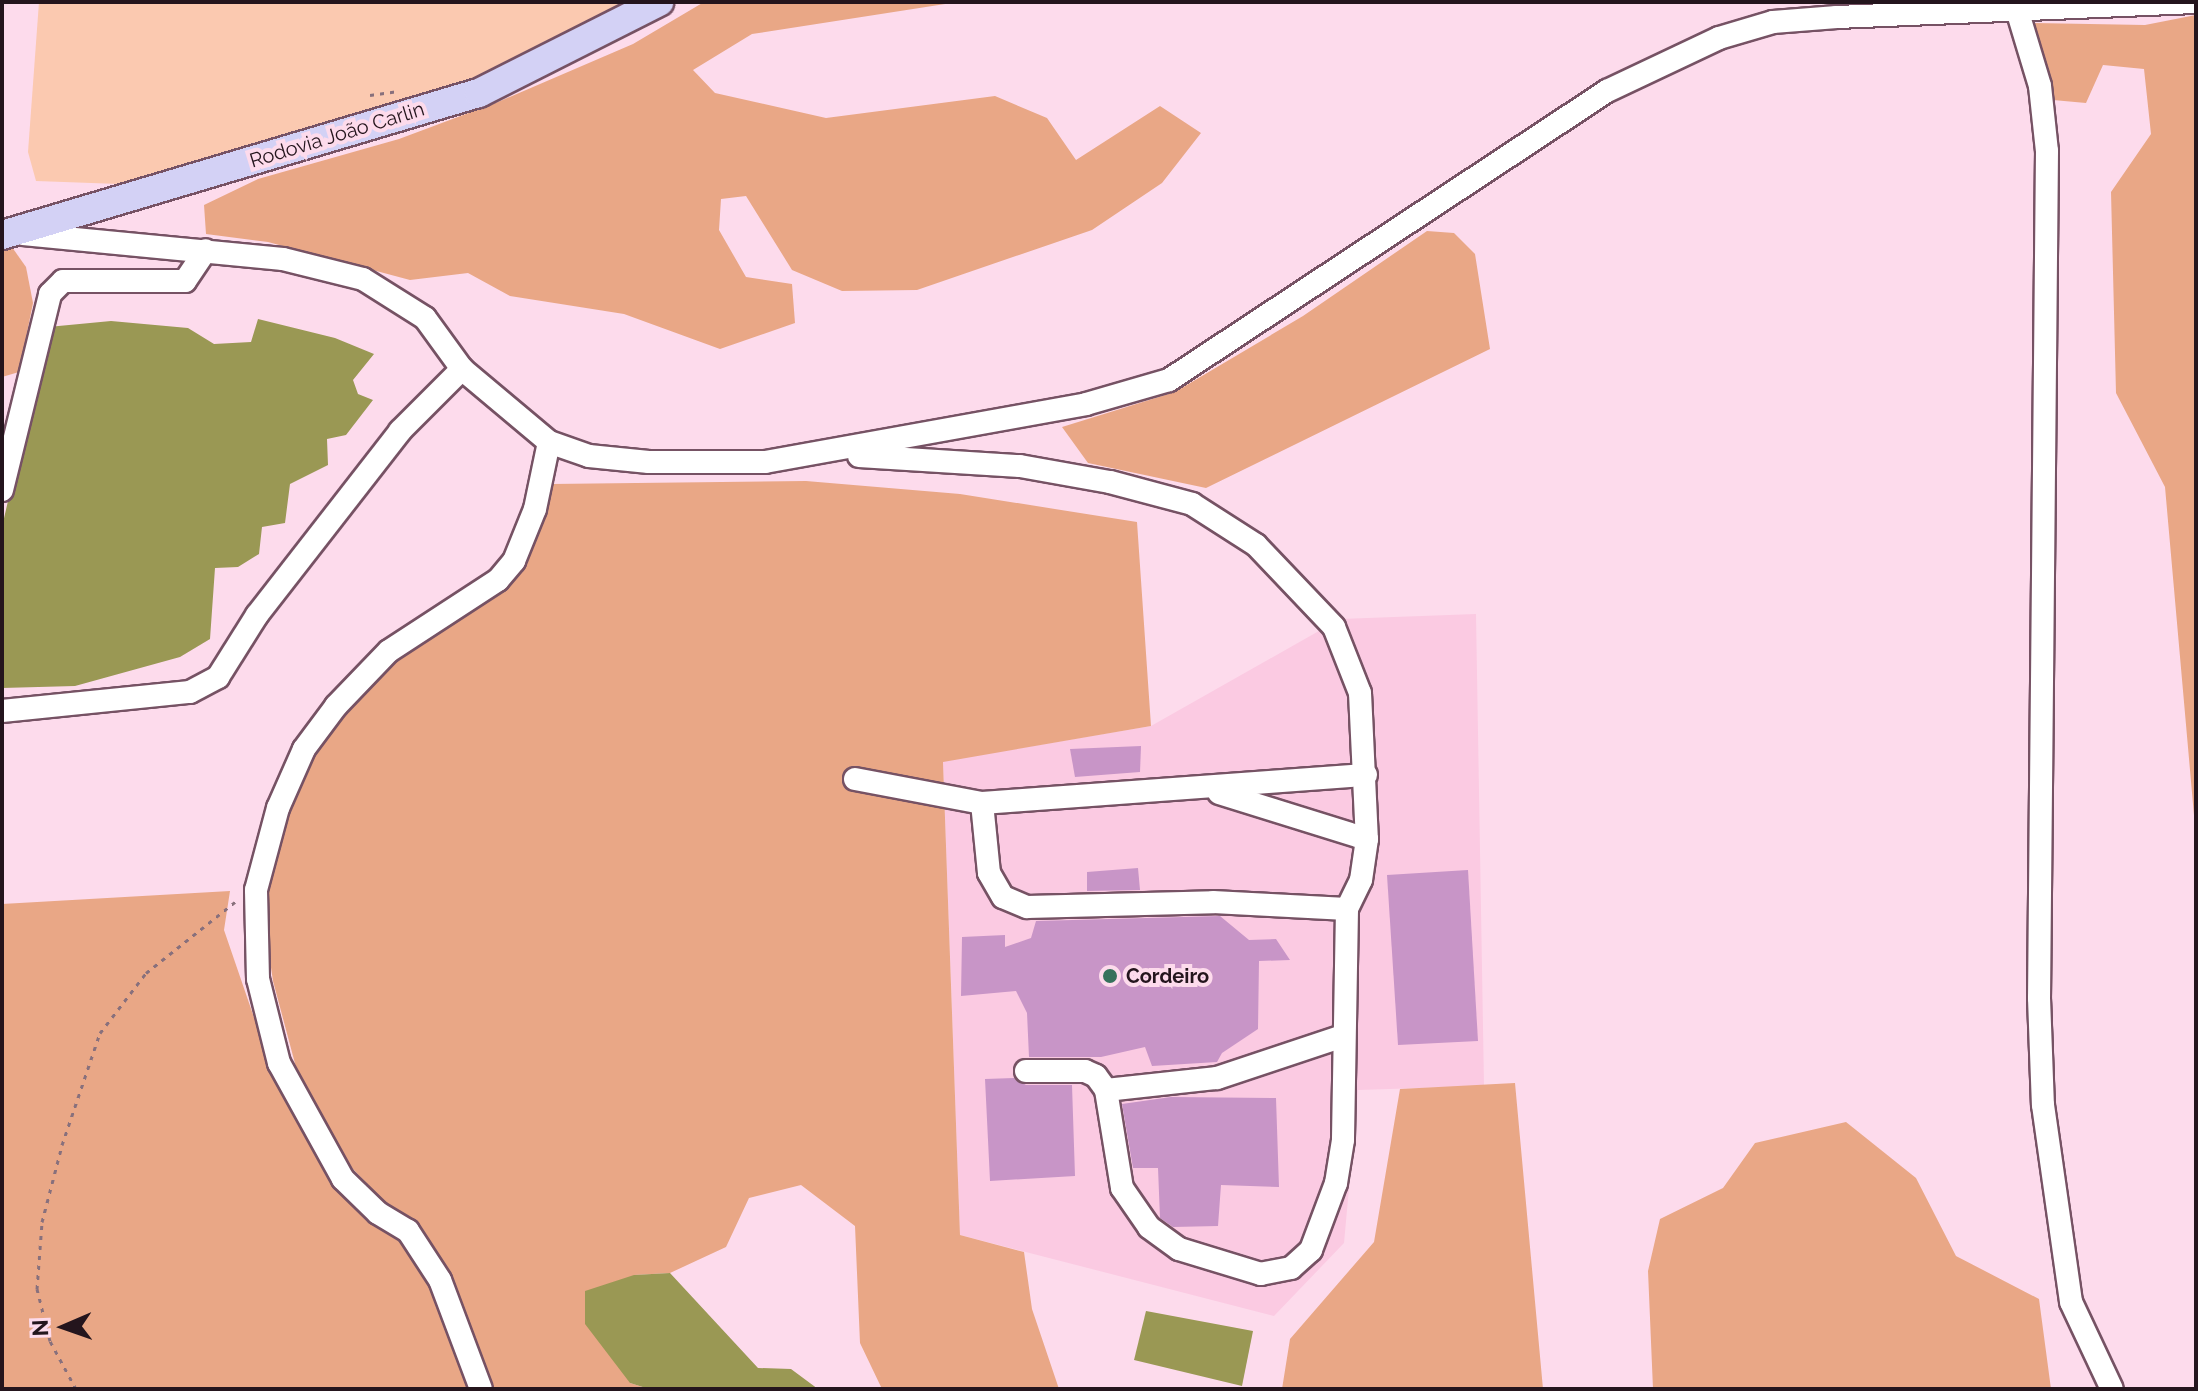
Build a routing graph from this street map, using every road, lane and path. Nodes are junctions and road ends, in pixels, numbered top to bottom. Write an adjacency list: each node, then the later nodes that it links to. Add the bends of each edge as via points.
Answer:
1 (659, 2): 4 (main road, Rodovia João Carlin, via 479,93)
2 (2196, 2): 3 (street)
3 (2020, 7): 8 (street, via 1799,20 1719,38 1607,91 1169,380 1086,404); 23 (street, via 2040,86 2047,151 2039,982 2043,1105 2071,1302)
4 (4, 235): 5 (street, via 70,235)
5 (206, 250): 6 (street, via 283,259 363,279 425,318); 9 (street, via 185,281 63,281 50,294)
6 (462, 369): 7 (street); 10 (street, via 400,431 257,615 218,677 190,692)
7 (549, 442): 8 (street, via 589,456 703,466); 16 (street, via 535,509 506,571 389,651 336,706 304,749 278,808)
8 (829, 454): 11 (street, via 1020,466 1192,504 1256,545 1334,627 1360,693)
9 (2, 490)
10 (2, 711)
11 (1366, 775): 13 (street); 15 (street)
12 (855, 779): 14 (street)
13 (1211, 790): 14 (street); 15 (street)
14 (982, 803): 17 (street, via 989,873 1003,897 1027,907 1213,902)
15 (1367, 839): 17 (street, via 1361,880)
16 (256, 890): 21 (path, via 216,913 146,973 100,1033 42,1222 37,1289 50,1341); 22 (street, via 258,979 279,1063 343,1179 378,1213 408,1231 440,1280)
17 (1347, 909): 18 (street)
18 (1343, 1036): 20 (street, via 1217,1078); 20 (street, via 1345,1101 1336,1183 1311,1250 1291,1268 1261,1274 1230,1267 1179,1249 1149,1227 1122,1188)
19 (1026, 1071): 20 (street, via 1085,1071)
20 (1106, 1090)
21 (76, 1389)
22 (481, 1389)
23 (2112, 1389)

